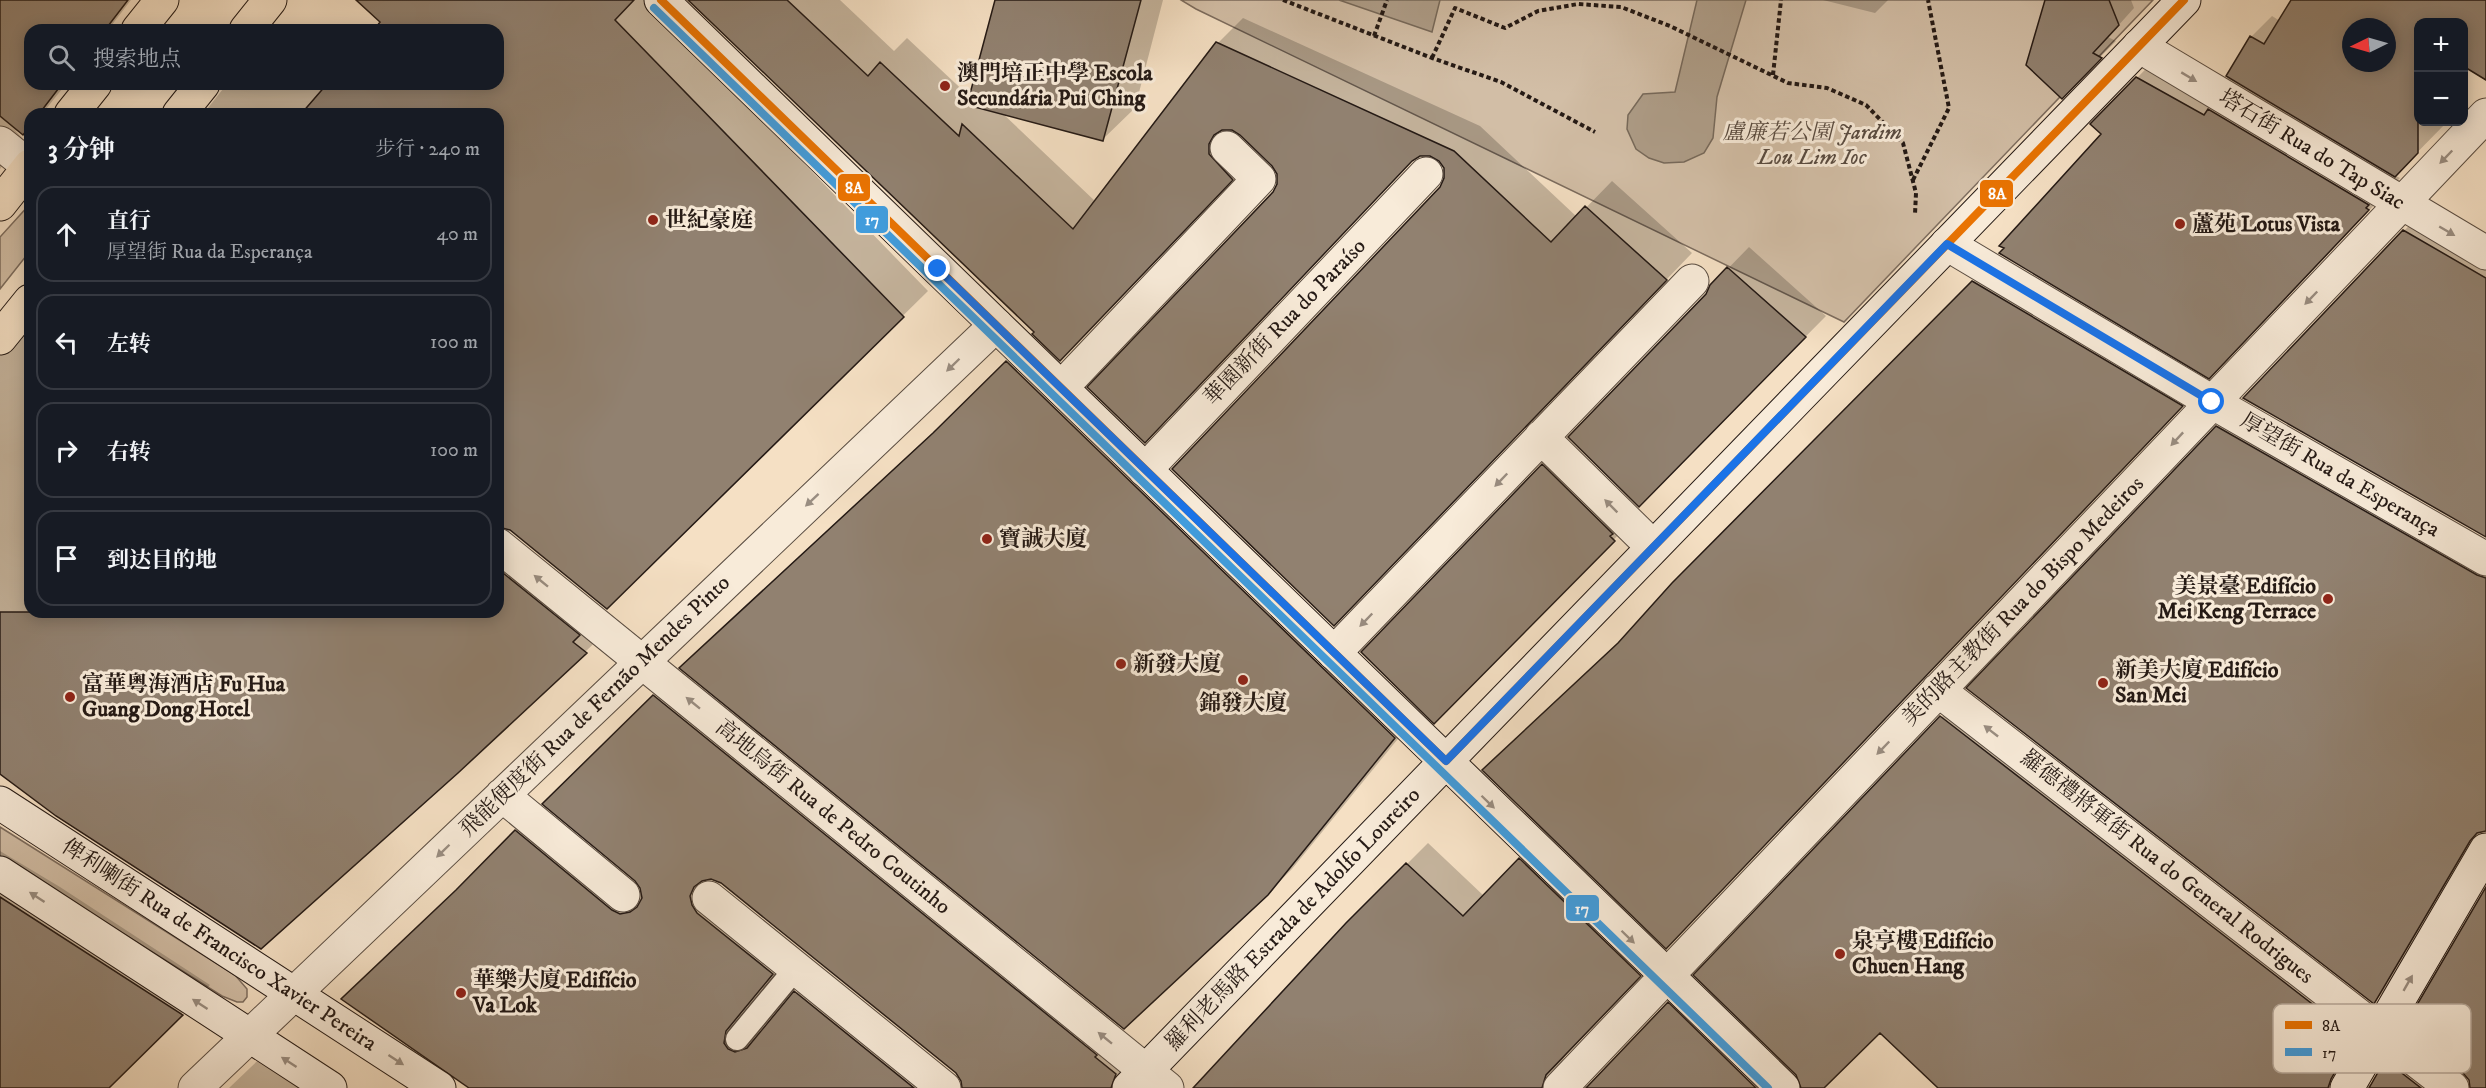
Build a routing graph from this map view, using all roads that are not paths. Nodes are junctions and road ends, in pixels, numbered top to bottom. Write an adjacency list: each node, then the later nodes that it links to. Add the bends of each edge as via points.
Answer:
1 (162, 0): 5 (main road)
2 (270, 0): 6 (main road)
3 (661, 0): 24 (street)
4 (2184, 0): 7 (street, 羅利老馬路 Estrada de Adolfo Loureiro)
5 (143, 24)
6 (251, 24)
7 (2139, 46): 19 (street, 塔石街 Rua do Tap Siac, one-way to 19); 20 (street, 羅利老馬路 Estrada de Adolfo Loureiro)
8 (90, 90): 10 (main road)
9 (198, 90): 11 (main road)
10 (76, 108)
11 (184, 108)
12 (2486, 115): 19 (street, 美的路主教街 Rua do Bispo Medeiros, one-way to 19)
13 (0, 143): 15 (street)
14 (1227, 148): 26 (street, via 1259,179)
15 (24, 162)
16 (24, 174): 18 (main road)
17 (1426, 174): 29 (street, 華園新街 Rua do Paraíso)
18 (0, 204)
19 (2401, 204): 21 (street, 塔石街 Rua do Tap Siac, one-way to 21); 27 (street, 美的路主教街 Rua do Bispo Medeiros, one-way to 27)
20 (1947, 244): 27 (street, 厚望街 Rua da Esperança); 30 (street, 羅利老馬路 Estrada de Adolfo Loureiro)
21 (2486, 253)
22 (1692, 281): 28 (street)
23 (24, 309): 25 (main road)
24 (996, 325): 26 (street); 34 (street, 飛能便度街 Rua de Fernão Mendes Pinto, one-way to 34)
25 (0, 339)
26 (1061, 388): 29 (street)
27 (2212, 402): 32 (street, 厚望街 Rua da Esperança); 35 (street, 美的路主教街 Rua do Bispo Medeiros, one-way to 35)
28 (1541, 437): 30 (street, one-way to 28); 33 (street, one-way to 33)
29 (1145, 470): 33 (street)
30 (1653, 547): 36 (street, 羅利老馬路 Estrada de Adolfo Loureiro)
31 (504, 550): 34 (street, 高地烏街 Rua de Pedro Coutinho, one-way to 31)
32 (2486, 559)
33 (1334, 653): 36 (street)
34 (642, 662): 37 (street, 飛能便度街 Rua de Fernão Mendes Pinto); 52 (street, 高地烏街 Rua de Pedro Coutinho, one-way to 34)
35 (1938, 690): 44 (street, 美的路主教街 Rua do Bispo Medeiros, one-way to 44); 46 (street, 羅德禮將軍街 Rua do General Rodrigues, one-way to 35)
36 (1446, 761): 44 (street, one-way to 44); 52 (street, 羅利老馬路 Estrada de Adolfo Loureiro)
37 (502, 795): 41 (street); 45 (street, 飛能便度街 Rua de Fernão Mendes Pinto, one-way to 45)
38 (0, 803): 45 (street, 俾利喇街 Rua de Francisco Xavier Pereira)
39 (2486, 850): 47 (street, one-way to 39)
40 (0, 873): 48 (street, one-way to 40)
41 (623, 895)
42 (709, 898): 43 (street)
43 (796, 968): 49 (lane); 56 (street)
44 (1667, 975): 57 (street, 美的路主教街 Rua do Bispo Medeiros); 58 (street)
45 (294, 993): 48 (street, 飛能便度街 Rua de Fernão Mendes Pinto); 55 (street, 俾利喇街 Rua de Francisco Xavier Pereira, one-way to 55)
46 (2344, 1004)
47 (2396, 1004)
48 (249, 1036): 53 (street, 飛能便度街 Rua de Fernão Mendes Pinto); 54 (street, one-way to 48)
49 (737, 1039)
50 (2356, 1073): 59 (street)
51 (2433, 1073): 60 (street, 羅德禮將軍街 Rua do General Rodrigues)
52 (1147, 1082)
53 (195, 1088)
54 (330, 1088)
55 (439, 1088)
56 (944, 1088)
57 (1560, 1088)
58 (1783, 1088)
59 (2347, 1088)
60 (2452, 1088)

